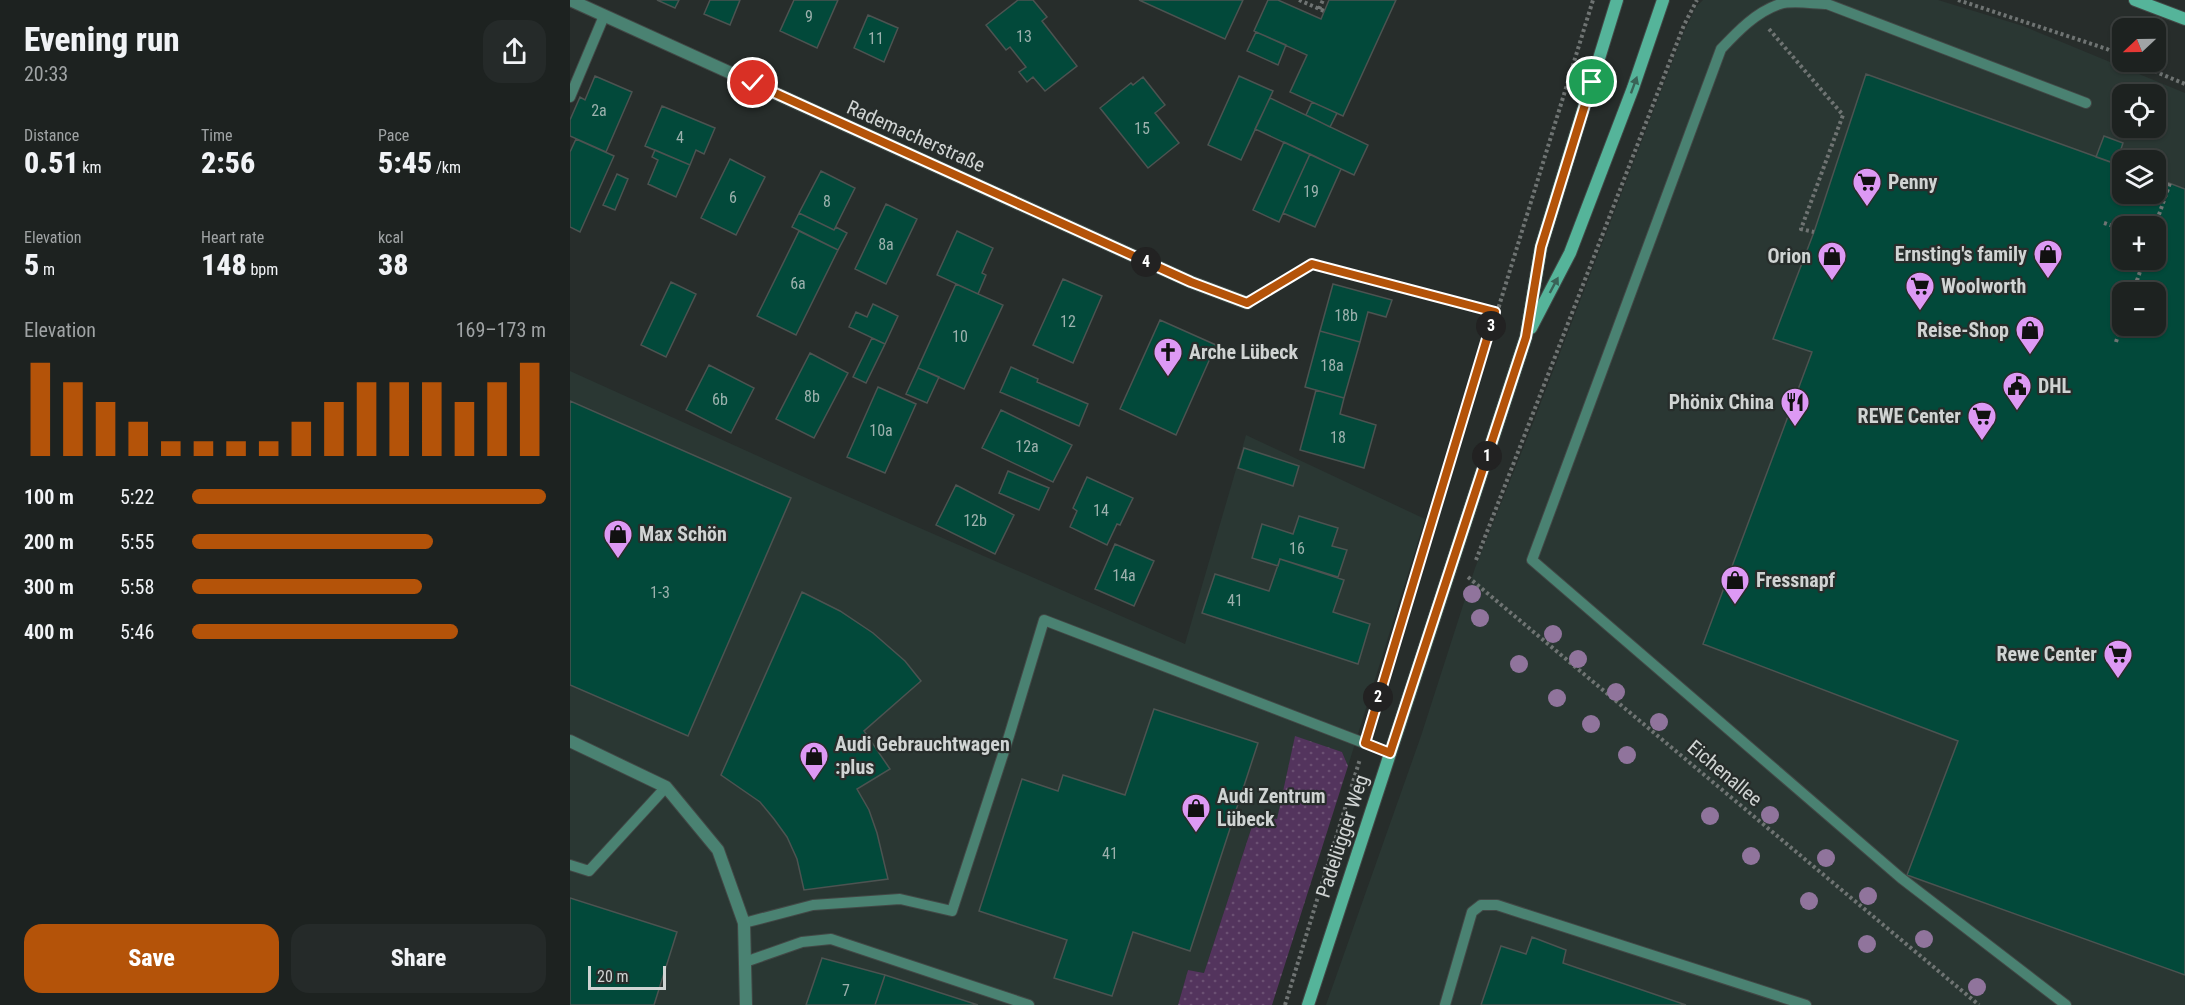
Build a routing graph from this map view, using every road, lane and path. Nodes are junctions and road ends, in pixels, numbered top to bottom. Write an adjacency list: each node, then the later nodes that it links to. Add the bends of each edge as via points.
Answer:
1 (570, 0): 12 (street, Rademacherstraße)
2 (1299, 0): 10 (path)
3 (1323, 0): 10 (path)
4 (1593, 0): 26 (path)
5 (1617, 0): 28 (main road, Padelügger Weg, via 1541,247)
6 (1663, 0): 28 (main road, Padelügger Weg, one-way to 6, via 1570,253)
7 (1696, 0): 31 (path)
8 (1958, 0): 15 (path)
9 (2135, 0): 14 (main road)
10 (1319, 9): 11 (path)
11 (1324, 11)
12 (604, 16): 18 (lane); 25 (street, Rademacherstraße, via 1191,282)
13 (1758, 16): 19 (lane, via 1782,3 1827,4); 24 (path, via 1843,115 1802,229); 46 (lane, via 1721,49 1532,561 1901,878)
14 (2185, 19)
15 (2112, 51)
16 (2156, 72): 17 (path)
17 (2185, 84)
18 (570, 97)
19 (2086, 103)
20 (2170, 183): 21 (path)
21 (2158, 216)
22 (2104, 223): 23 (path)
23 (2112, 226)
24 (1814, 232)
25 (1247, 303): 26 (path, via 1312,264)
26 (1495, 312): 33 (path)
27 (2118, 336): 29 (path)
28 (1526, 337): 30 (main road, Padelügger Weg)
29 (2116, 342)
30 (1451, 563): 31 (path, Eichenallee); 34 (main road, Padelügger Weg)
31 (1469, 578): 45 (path, Eichenallee)
32 (570, 741): 35 (street)
33 (1365, 743): 34 (lane); 37 (lane, via 1044,620 952,911 900,899 813,905); 41 (path)
34 (1390, 753): 42 (main road, Padelügger Weg)
35 (666, 787): 36 (lane, via 589,871); 37 (street, via 718,850)
36 (570, 865)
37 (744, 923): 38 (street)
38 (745, 962): 39 (street); 40 (lane, via 802,942 831,939)
39 (746, 1005)
40 (1029, 1005)
41 (1285, 1005)
42 (1308, 1005)
43 (1445, 1005): 44 (lane, via 1472,912 1481,905 1497,905)
44 (1806, 1005)
45 (1979, 1005)
46 (2066, 1005)

